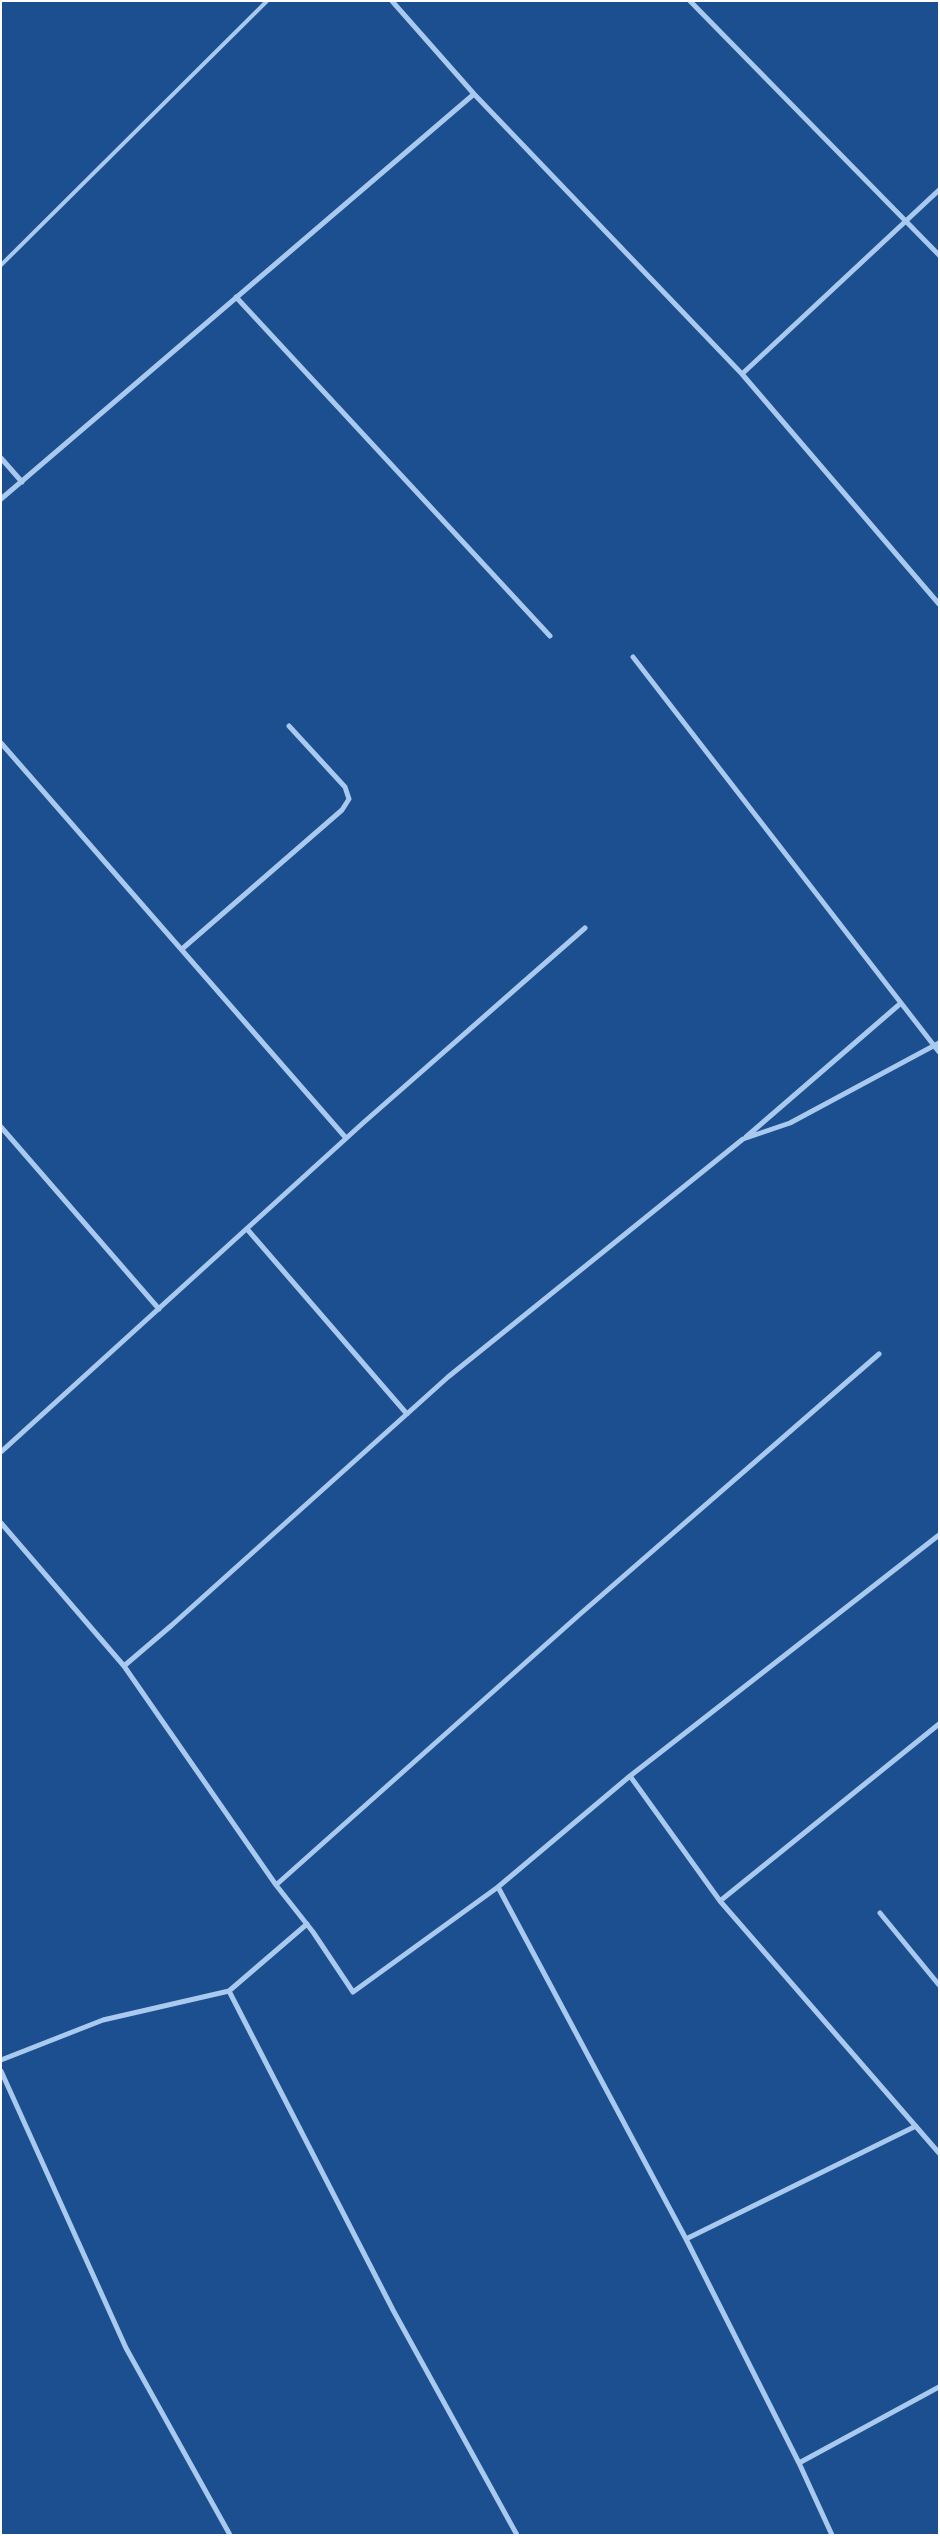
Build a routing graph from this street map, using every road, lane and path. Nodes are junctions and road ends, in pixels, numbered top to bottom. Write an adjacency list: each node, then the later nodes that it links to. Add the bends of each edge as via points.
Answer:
1 (267, 1): 8 (lane)
2 (392, 1): 4 (street)
3 (690, 1): 6 (street)
4 (474, 94): 9 (street); 10 (street)
5 (939, 190): 6 (street)
6 (905, 222): 7 (street); 10 (street)
7 (939, 256)
8 (1, 265)
9 (236, 298): 12 (street); 15 (street)
10 (742, 374): 14 (street)
11 (1, 458): 12 (street)
12 (22, 482): 13 (street)
13 (1, 499)
14 (939, 604)
15 (550, 636)
16 (633, 657): 21 (street)
17 (289, 726): 20 (street, via 345,787 349,799 342,810)
18 (1, 743): 20 (street)
19 (584, 928): 25 (street)
20 (182, 949): 25 (street)
21 (901, 1003): 22 (street); 26 (street)
22 (936, 1045): 23 (street); 26 (street, via 790,1122)
23 (939, 1052)
24 (1, 1127): 28 (street)
25 (346, 1138): 27 (street)
26 (743, 1139): 30 (street, via 448,1377)
27 (247, 1229): 28 (street); 30 (street)
28 (159, 1309): 31 (street)
29 (879, 1354): 37 (street)
30 (408, 1414): 34 (street)
31 (1, 1452)
32 (1, 1523): 34 (street)
33 (939, 1535): 36 (street)
34 (124, 1666): 37 (street)
35 (939, 1724): 39 (street)
36 (630, 1776): 38 (street); 39 (street)
37 (276, 1885): 41 (street)
38 (498, 1887): 41 (street, via 353,1992); 48 (street)
39 (720, 1901): 46 (street)
40 (880, 1913): 42 (street)
41 (307, 1924): 43 (street)
42 (939, 1985)
43 (229, 1991): 44 (street, via 103,2020); 52 (street, via 393,2310)
44 (1, 2060)
45 (1, 2071): 51 (street, via 126,2348)
46 (916, 2126): 47 (street); 48 (street)
47 (939, 2153)
48 (686, 2239): 50 (street)
49 (939, 2387): 50 (street)
50 (799, 2462): 53 (street)
51 (230, 2535)
52 (518, 2535)
53 (832, 2535)

